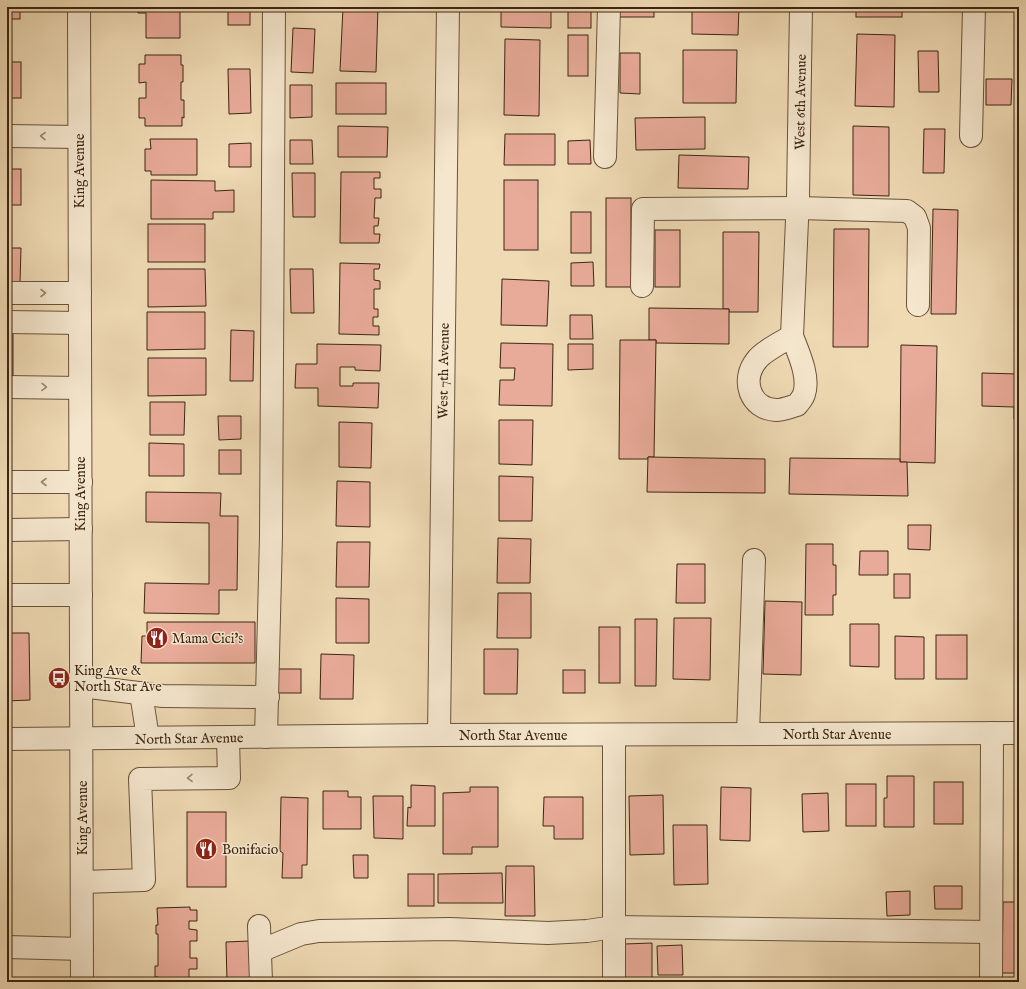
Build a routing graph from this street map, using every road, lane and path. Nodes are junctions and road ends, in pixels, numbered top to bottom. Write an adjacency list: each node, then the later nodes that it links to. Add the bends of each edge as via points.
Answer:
1 (79, 7): 9 (street, King Avenue)
2 (274, 7): 30 (street)
3 (448, 7): 35 (street, West 7th Avenue)
4 (609, 7): 10 (street)
5 (801, 7): 11 (street, West 6th Avenue)
6 (974, 7): 8 (street)
7 (7, 136): 9 (street, one-way to 7)
8 (970, 136)
9 (79, 137): 14 (street, King Avenue)
10 (606, 157)
11 (798, 202): 12 (street, via 643,208); 15 (street, via 907,211 915,217 919,228); 18 (street, West 6th Avenue)
12 (642, 286)
13 (7, 293): 14 (street, one-way to 14)
14 (80, 293): 17 (street, King Avenue)
15 (918, 305)
16 (7, 322): 17 (street)
17 (80, 323): 20 (street, King Avenue)
18 (792, 336)
19 (7, 387): 20 (street, one-way to 20)
20 (80, 388): 22 (street, King Avenue)
21 (7, 482): 22 (street, one-way to 21)
22 (81, 482): 23 (street, King Avenue)
23 (81, 529): 24 (street); 27 (street, King Avenue)
24 (7, 530)
25 (754, 560): 34 (street)
26 (7, 595): 27 (street)
27 (81, 595): 28 (street, King Avenue)
28 (81, 686): 29 (street); 40 (street, King Avenue)
29 (141, 693): 30 (street, via 163,696); 37 (street)
30 (268, 697): 36 (street)
31 (992, 733): 32 (street, North Star Avenue); 34 (street, North Star Avenue); 44 (street)
32 (1019, 733)
33 (614, 734): 34 (street, North Star Avenue); 35 (street, North Star Avenue); 43 (street)
34 (748, 734)
35 (439, 735): 36 (street, North Star Avenue)
36 (266, 737): 38 (street, North Star Avenue)
37 (148, 738): 38 (street, North Star Avenue); 40 (street, North Star Avenue)
38 (228, 738): 41 (street, one-way to 41, via 229,778 140,779 144,880)
39 (7, 739): 40 (street, North Star Avenue)
40 (81, 739): 41 (street, King Avenue)
41 (82, 882): 46 (street, King Avenue)
42 (259, 926): 47 (street)
43 (614, 927): 44 (street); 47 (street, via 548,933 450,929 319,931 301,934); 50 (street)
44 (991, 932): 51 (street)
45 (7, 947): 46 (street)
46 (82, 949): 48 (street, King Avenue)
47 (260, 951): 49 (street)
48 (82, 982)
49 (261, 982)
50 (614, 982)
51 (991, 982)

